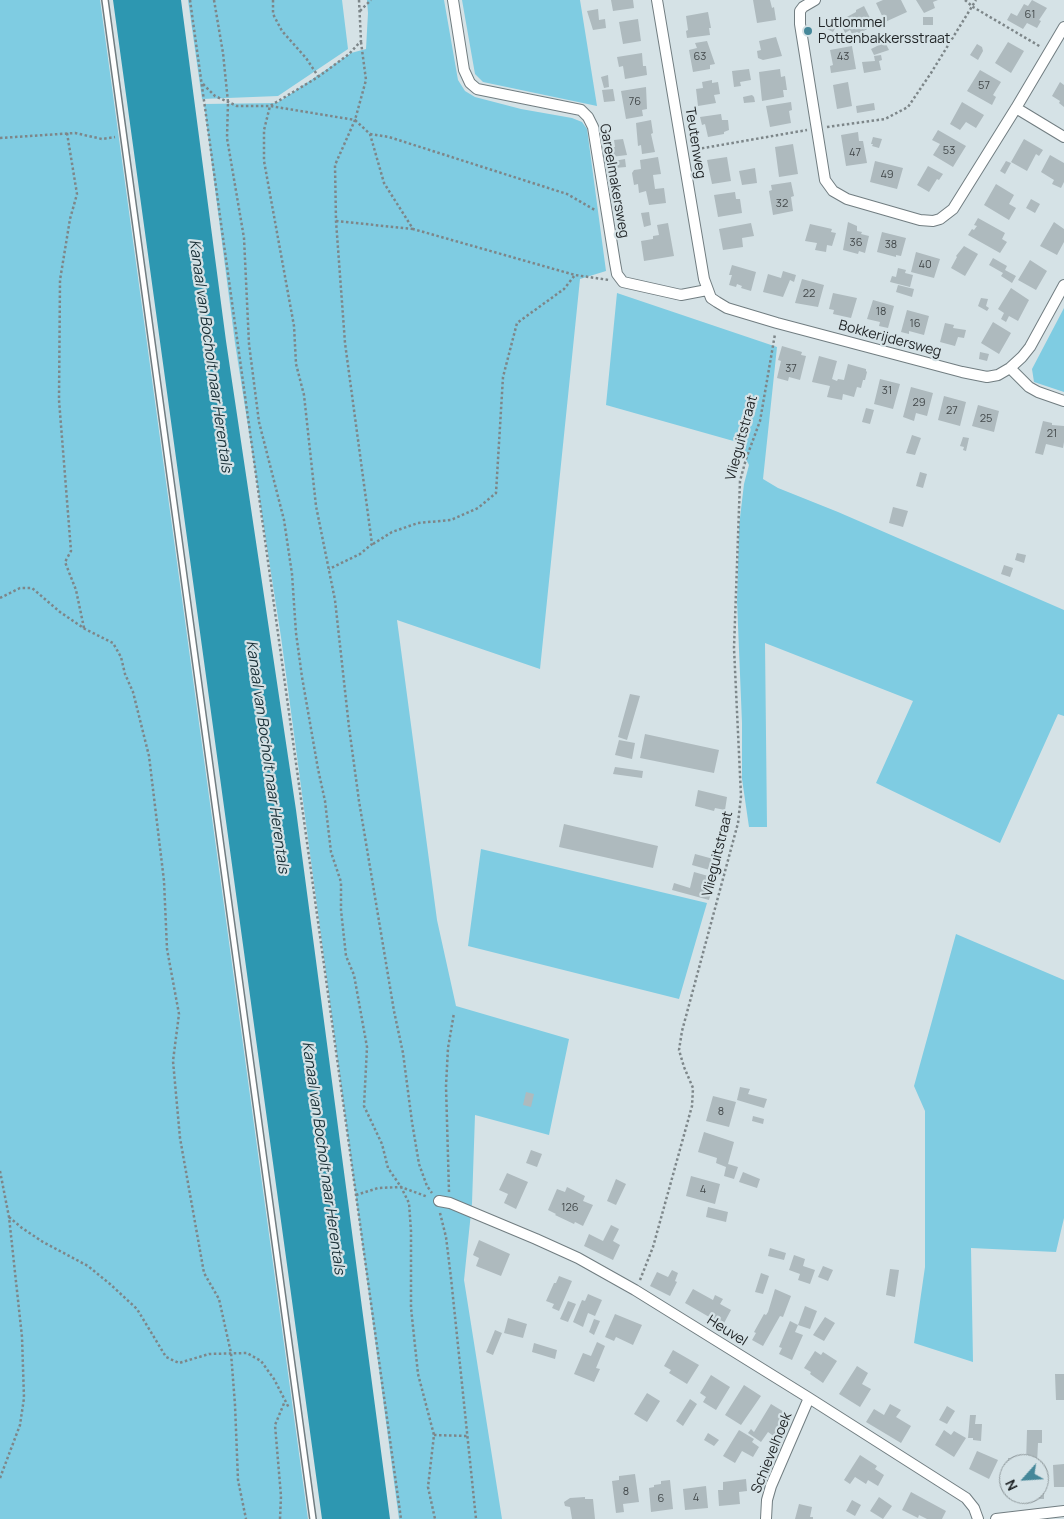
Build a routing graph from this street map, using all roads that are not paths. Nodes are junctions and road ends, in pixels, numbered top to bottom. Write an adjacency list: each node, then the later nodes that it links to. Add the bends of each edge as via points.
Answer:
1 (105, 0): 15 (lane)
2 (453, 0): 9 (street, Gareelmakersweg, via 464,70 470,83 477,89 580,110 588,117 593,127 617,274 623,282 681,295)
3 (657, 0): 9 (street, Teutenweg)
4 (815, 0): 6 (street, via 800,11 800,24 822,170 834,191 847,199 920,220 940,219 953,209)
5 (1064, 26): 6 (street)
6 (1016, 108): 7 (street)
7 (1064, 137)
8 (1064, 285): 10 (street, via 1030,347)
9 (707, 290): 10 (street, Bokkerijdersweg, via 711,298 727,308 976,376 998,375)
10 (1010, 368): 11 (street, via 1029,387)
11 (1064, 401)
12 (439, 1201): 13 (street, Heuvel, via 578,1258)
13 (809, 1398): 16 (street, Schievelhoek, via 770,1486); 17 (street, Heuvel, via 966,1498)
14 (1064, 1511): 18 (street)
15 (313, 1519)
16 (766, 1519)
17 (978, 1519)
18 (996, 1519)

